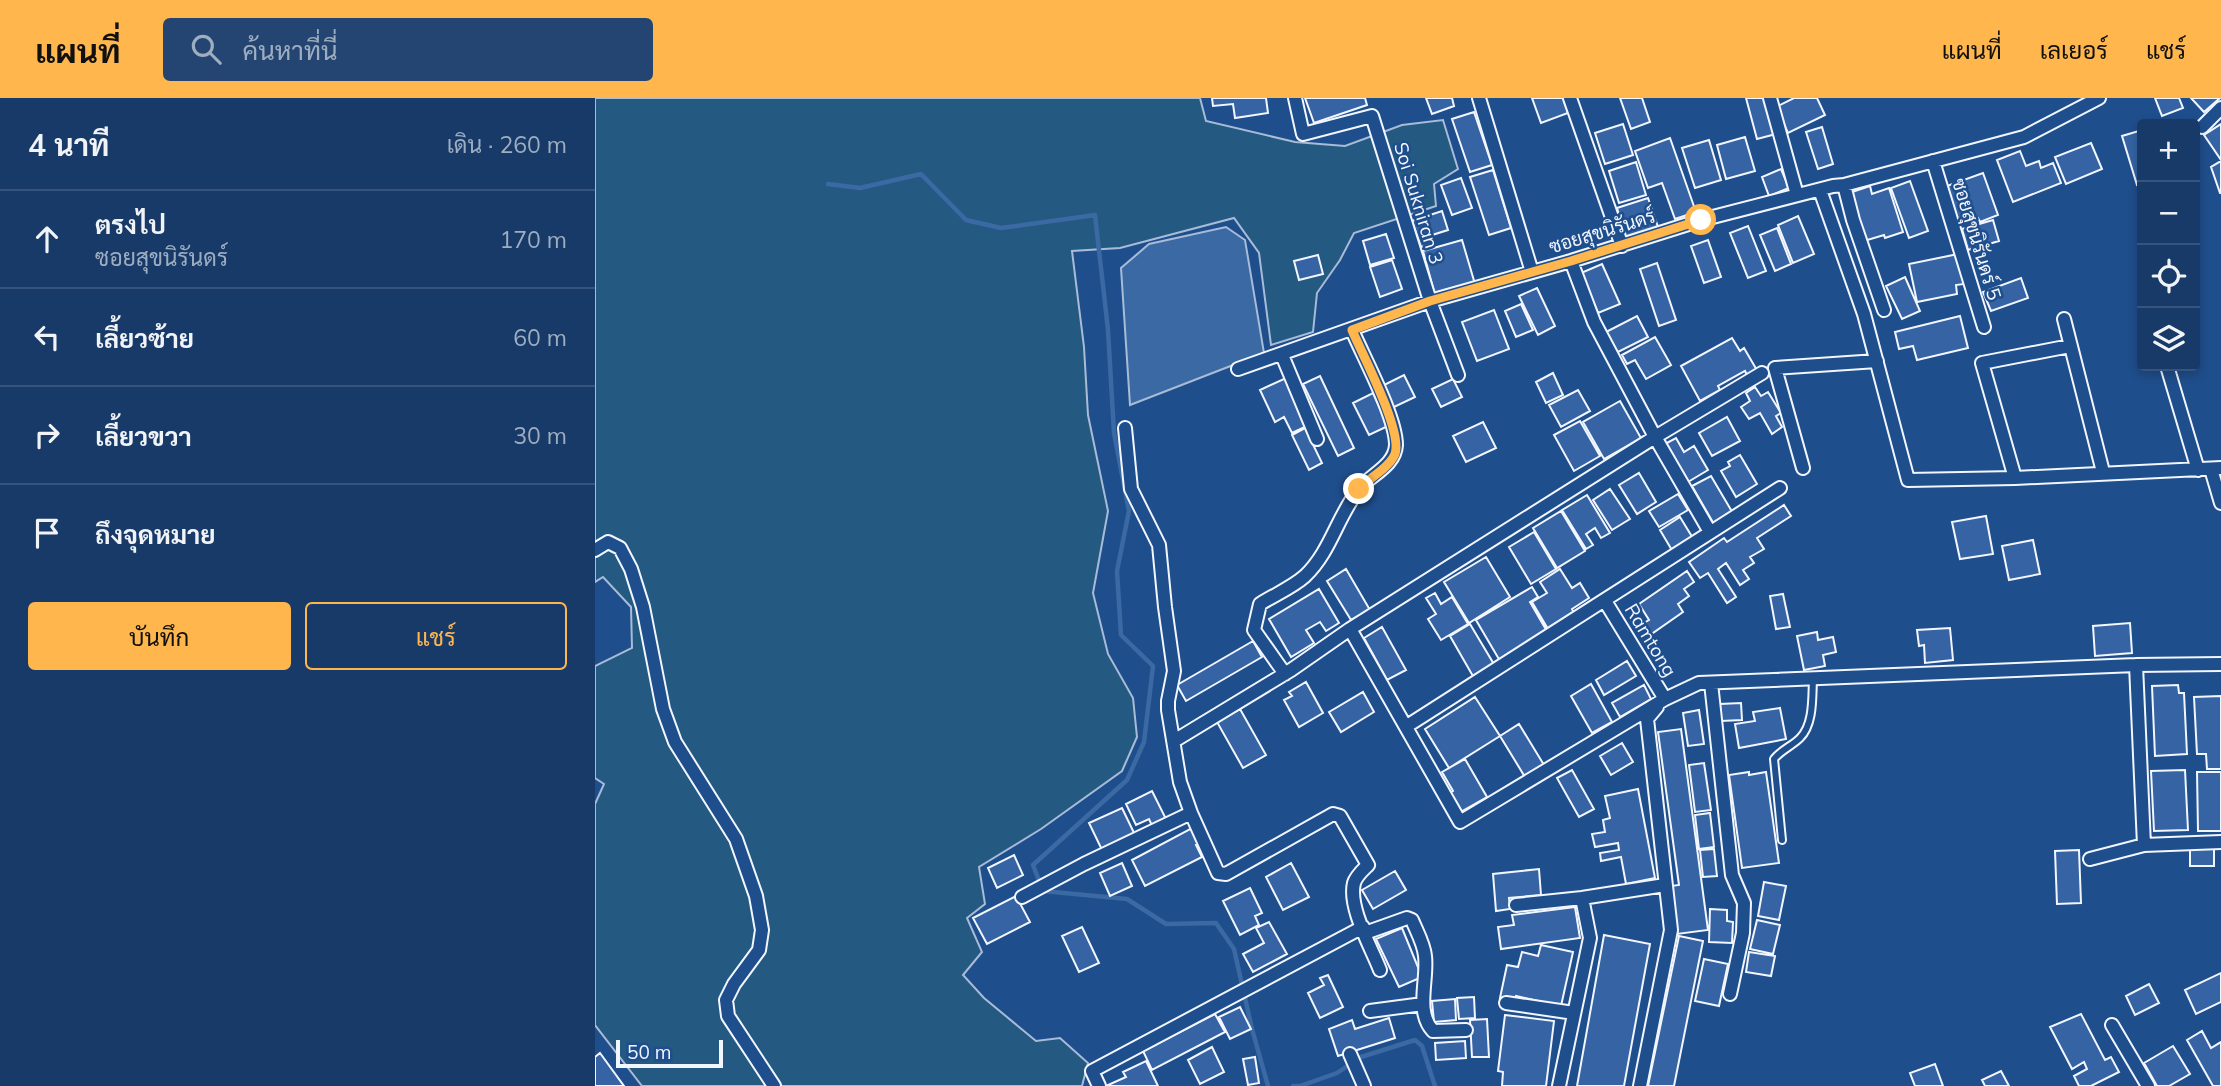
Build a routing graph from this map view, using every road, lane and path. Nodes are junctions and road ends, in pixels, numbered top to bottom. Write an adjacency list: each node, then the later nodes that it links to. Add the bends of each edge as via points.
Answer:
1 (1295, 98): 15 (street, Soi Sukniran 3, via 1304,134 1372,116)
2 (1479, 98): 14 (street)
3 (1570, 98): 12 (street)
4 (1770, 98): 11 (street)
5 (2099, 98): 8 (street, ซอยสุขนิรันดร์, via 2024,137)
6 (2221, 108): 7 (street)
7 (2202, 127)
8 (1933, 161): 9 (street, ซอยสุขนิรันดร์); 18 (street, ซอยสุขนิรันดร์ 5)
9 (1844, 185): 10 (street, ซอยสุขนิรันดร์); 16 (street)
10 (1820, 190): 11 (street, ซอยสุขนิรันดร์); 22 (street)
11 (1797, 195): 12 (street, ซอยสุขนิรันดร์)
12 (1622, 246): 13 (street, ซอยสุขนิรันดร์)
13 (1571, 261): 14 (street, ซอยสุขนิรันดร์); 28 (street, via 1594,322)
14 (1532, 272): 15 (street, ซอยสุขนิรันดร์)
15 (1430, 301): 19 (street, ซอยสุขนิรันดร์); 26 (street, Soi Sukniran 3)
16 (1884, 310)
17 (2064, 319): 20 (street)
18 (1984, 327)
19 (1352, 330): 21 (street, ซอยสุขนิรันดร์); 42 (street, via 1395,432 1395,454 1359,489 1322,557 1304,578 1260,604 1254,630)
20 (2070, 346): 32 (street); 33 (street, via 1982,363)
21 (1282, 355): 23 (street, ซอยสุขนิรันดร์); 29 (street)
22 (1877, 361): 30 (street, via 1775,368); 33 (street, via 1908,480)
23 (1238, 369)
24 (2169, 371): 31 (street)
25 (1762, 373): 28 (street)
26 (1458, 375)
27 (1125, 428): 47 (street, via 1131,489 1159,545 1174,671 1168,701)
28 (1655, 437): 36 (street); 39 (street)
29 (1317, 439)
30 (1803, 468)
31 (2210, 469): 32 (street); 35 (street)
32 (2103, 472): 33 (street)
33 (2015, 478)
34 (1780, 488): 36 (street)
35 (2221, 503)
36 (1710, 532): 38 (street)
37 (595, 550): 67 (street, via 608,542 620,548 631,569 663,709 675,741 736,839 756,896 762,930 759,950 726,1000 728,1016)
38 (1605, 600): 45 (street, Ramtong); 46 (street)
39 (1350, 629): 42 (street); 46 (street)
40 (2221, 664): 41 (street)
41 (2136, 665): 43 (street); 51 (street)
42 (1285, 674): 47 (street)
43 (1813, 677): 44 (street); 49 (lane, via 1807,729 1774,759)
44 (1711, 682): 45 (street); 59 (street, via 1732,875 1744,904)
45 (1665, 699): 46 (street, via 1460,822); 53 (street, via 1647,719)
46 (1407, 726)
47 (1174, 741): 48 (street, via 1180,782)
48 (1191, 813): 54 (street); 57 (street, via 1218,873 1226,874 1333,814 1340,816 1368,865 1355,880 1353,895)
49 (1782, 840)
50 (2221, 842): 51 (street)
51 (2144, 845): 52 (street)
52 (2090, 859)
53 (1665, 885): 55 (street); 71 (street, via 1671,930)
54 (1022, 897)
55 (1583, 898): 56 (street); 63 (street, via 1590,939)
56 (1516, 905)
57 (1364, 930): 58 (street); 61 (street, via 1412,920 1426,959); 68 (street, via 1092,1071)
58 (1380, 970)
59 (1730, 994)
60 (1507, 1003): 63 (street)
61 (1423, 1004): 62 (street); 65 (street, via 1433,1031)
62 (1370, 1012)
63 (1574, 1013): 70 (street)
64 (2112, 1025): 72 (street)
65 (1466, 1030)
66 (1350, 1054): 69 (street)
67 (774, 1086)
68 (1099, 1086)
69 (1364, 1086)
70 (1559, 1086)
71 (1640, 1086)
72 (2148, 1086)

